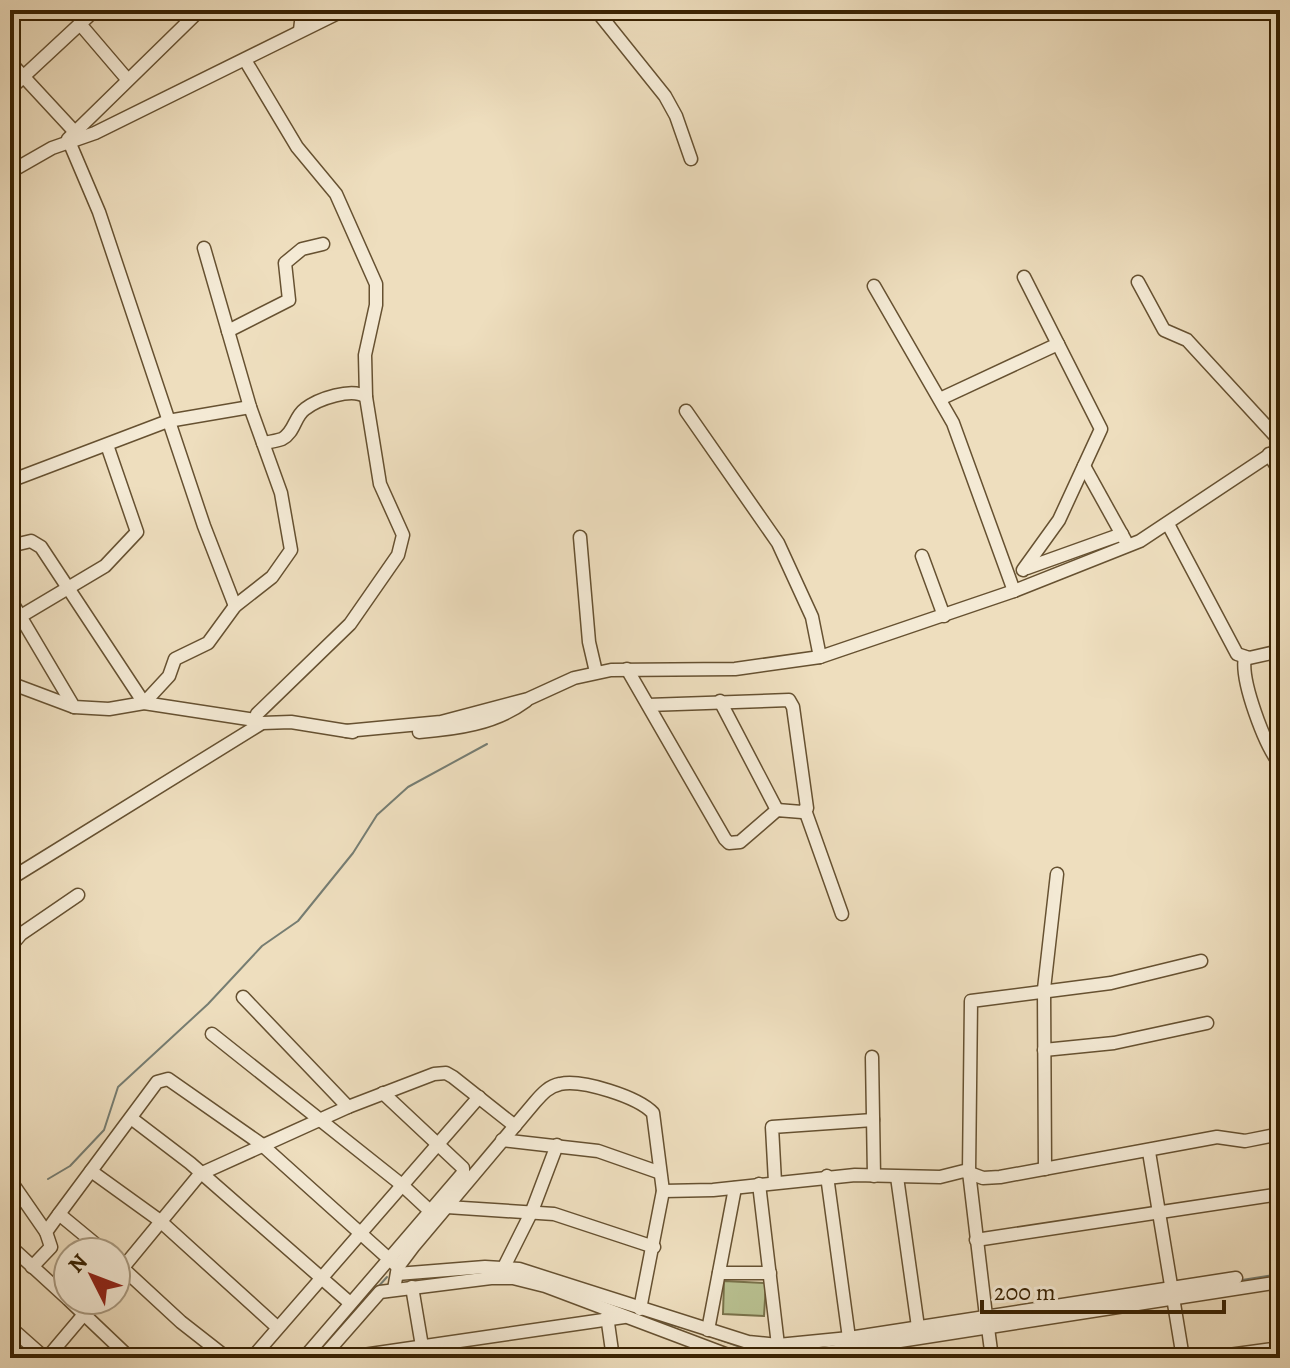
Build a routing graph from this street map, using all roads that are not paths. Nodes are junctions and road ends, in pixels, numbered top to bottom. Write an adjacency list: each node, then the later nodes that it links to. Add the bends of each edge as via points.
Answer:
1 (95, 10): 6 (street)
2 (344, 10): 7 (street)
3 (596, 10): 14 (street, via 665,96)
4 (196, 11): 11 (street)
5 (309, 12): 7 (street)
6 (80, 24): 10 (street); 11 (street)
7 (300, 30): 8 (street)
8 (245, 60): 13 (street, via 95,133); 23 (street, via 297,147 336,194 376,284 365,355)
9 (10, 62): 10 (street)
10 (24, 77): 12 (street); 13 (street)
11 (127, 79): 13 (street)
12 (10, 89)
13 (71, 136): 15 (street); 27 (street)
14 (691, 159)
15 (10, 172)
16 (323, 244): 21 (street, via 302,249 285,263 289,300)
17 (204, 248): 21 (street)
18 (1024, 277): 22 (street)
19 (1138, 282): 28 (street, via 1164,330 1187,340)
20 (874, 286): 24 (street)
21 (228, 331): 25 (street)
22 (1058, 344): 24 (street); 32 (street, via 1101,429)
23 (366, 397): 29 (street, via 348,393 318,402 306,408 291,431); 58 (street, via 380,484 403,535 402,548 350,624)
24 (940, 399): 41 (street)
25 (250, 407): 27 (street); 29 (street)
26 (686, 411): 49 (street, via 778,543 812,617)
27 (168, 421): 30 (street); 45 (street)
28 (1280, 441)
29 (263, 443): 45 (street, via 281,493 291,550 272,577)
30 (107, 445): 34 (street); 42 (street, via 137,532 105,566)
31 (1275, 451): 33 (street); 35 (street)
32 (1084, 466): 37 (street); 40 (street, via 1059,520)
33 (1280, 472)
34 (10, 481)
35 (1168, 524): 37 (street); 50 (street, via 1232,647)
36 (580, 537): 52 (street)
37 (1125, 540): 40 (street); 43 (street)
38 (10, 546): 42 (street, via 37,543)
39 (922, 556): 47 (street)
40 (1023, 570): 41 (street)
41 (1009, 575): 43 (street)
42 (71, 589): 46 (street); 55 (street)
43 (1014, 591): 47 (street)
44 (10, 601): 46 (street)
45 (235, 606): 55 (street, via 208,643 175,659 168,678)
46 (21, 616): 57 (street)
47 (944, 616): 49 (street)
48 (1280, 651): 50 (street)
49 (820, 657): 51 (street, via 735,669)
50 (1245, 657): 59 (street, via 1244,671 1266,740)
51 (627, 669): 52 (street); 56 (street)
52 (596, 672): 58 (street, via 528,699 441,722 346,731)
53 (10, 683): 57 (street)
54 (720, 701): 56 (street); 60 (street); 61 (street, via 791,702)
55 (144, 703): 57 (street); 58 (street)
56 (648, 705): 60 (street, via 729,843 740,842)
57 (74, 707)
58 (258, 721): 63 (street)
59 (1280, 764)
60 (777, 810): 61 (street)
61 (805, 810): 65 (street)
62 (1057, 874): 68 (street)
63 (10, 879)
64 (78, 895): 66 (street)
65 (842, 914)
66 (10, 947)
67 (1201, 961): 68 (street, via 1111,983)
68 (1044, 989): 72 (street); 90 (street, via 971,1001)
69 (243, 997): 76 (street)
70 (1207, 1023): 72 (street, via 1114,1043)
71 (212, 1034): 79 (street)
72 (1044, 1050): 87 (street)
73 (872, 1057): 78 (street)
74 (383, 1093): 75 (street, via 446,1073); 76 (street); 83 (street)
75 (479, 1097): 80 (street); 83 (street)
76 (348, 1107): 79 (street)
77 (131, 1118): 84 (street, via 157,1082 168,1079); 88 (street); 91 (street)
78 (873, 1120): 93 (street); 96 (street, via 772,1127)
79 (320, 1121): 84 (street); 98 (street)
80 (515, 1126): 82 (street); 89 (street, via 548,1089 561,1083 599,1088 653,1113)
81 (1280, 1134): 86 (street, via 1245,1141 1225,1136)
82 (502, 1140): 85 (street); 102 (street)
83 (437, 1142): 98 (street); 103 (street, via 463,1173)
84 (261, 1144): 91 (street); 109 (street)
85 (557, 1145): 89 (street, via 598,1151); 104 (street)
86 (1149, 1152): 87 (street); 106 (street)
87 (1045, 1169): 90 (street, via 983,1178)
88 (91, 1171): 105 (street); 107 (street)
89 (658, 1172): 100 (street)
90 (969, 1172): 94 (street); 111 (street)
91 (200, 1174): 107 (street); 120 (street)
92 (827, 1176): 93 (street); 96 (street); 138 (street)
93 (874, 1176): 94 (street)
94 (897, 1177): 136 (street)
95 (10, 1180): 108 (street)
96 (775, 1182): 97 (street)
97 (759, 1184): 99 (street); 119 (street)
98 (402, 1185): 103 (street); 109 (street)
99 (735, 1188): 100 (street); 118 (street)
100 (663, 1191): 113 (street)
101 (1280, 1194): 106 (street)
102 (447, 1207): 104 (street); 116 (street)
103 (430, 1211): 116 (street)
104 (532, 1211): 113 (street, via 585,1222); 117 (street)
105 (59, 1214): 108 (street); 110 (street)
106 (1160, 1215): 111 (street); 127 (street)
107 (159, 1220): 114 (street); 135 (street)
108 (46, 1232): 115 (street, via 51,1247)
109 (359, 1233): 116 (street); 120 (street)
110 (86, 1236)
111 (976, 1240): 133 (street)
112 (10, 1246): 115 (street)
113 (654, 1247): 129 (street)
114 (132, 1252)
115 (32, 1267): 124 (street)
116 (396, 1267): 117 (street); 126 (street); 128 (street)
117 (504, 1267): 129 (street, via 543,1275)
118 (719, 1273): 119 (street); 137 (street)
119 (770, 1273): 140 (street)
120 (320, 1278): 128 (street); 135 (street)
121 (1236, 1278): 127 (street)
122 (132, 1280): 145 (street)
123 (1280, 1282): 127 (street)
124 (52, 1284)
125 (412, 1287): 126 (street); 130 (street, via 513,1278 545,1286); 141 (street)
126 (394, 1289): 148 (street, via 373,1297)
127 (1172, 1293): 133 (street); 154 (street)
128 (350, 1303): 147 (street)
129 (634, 1311): 130 (street); 137 (street); 151 (street)
130 (607, 1315): 141 (street); 150 (street)
131 (83, 1316): 143 (street)
132 (87, 1316): 144 (street)
133 (987, 1322): 136 (street); 152 (street); 153 (street)
134 (10, 1327): 143 (street)
135 (277, 1327): 146 (street)
136 (918, 1327): 138 (street)
137 (708, 1330): 140 (street)
138 (849, 1338): 139 (street)
139 (795, 1344): 140 (street); 152 (street)
140 (778, 1345)
141 (423, 1352): 149 (street)
142 (1273, 1352): 155 (street)
143 (46, 1358)
144 (130, 1358)
145 (227, 1358)
146 (252, 1358)
147 (304, 1358)
148 (324, 1358)
149 (343, 1358)
150 (613, 1358)
151 (736, 1358)
152 (794, 1358)
153 (992, 1358)
154 (1183, 1358)
155 (1207, 1358)

